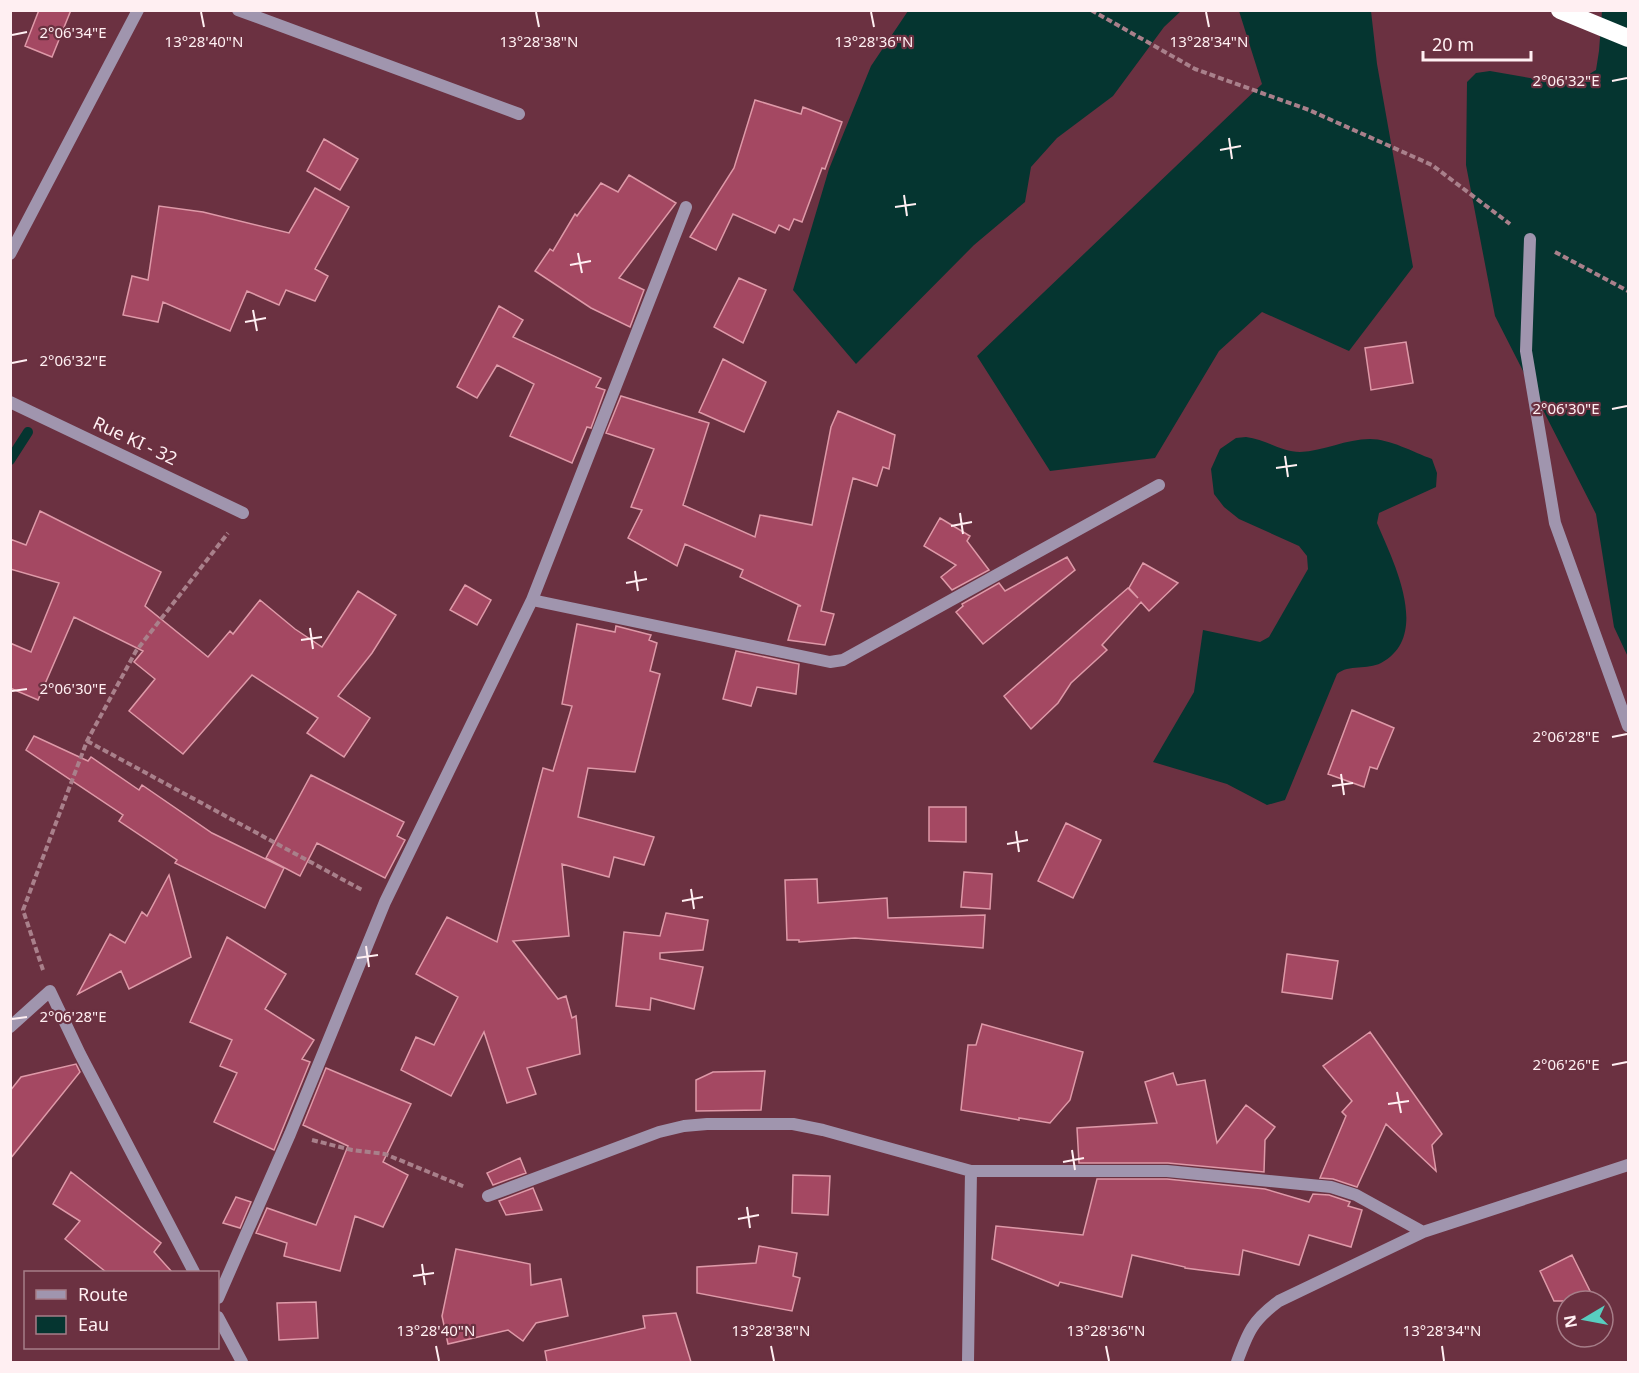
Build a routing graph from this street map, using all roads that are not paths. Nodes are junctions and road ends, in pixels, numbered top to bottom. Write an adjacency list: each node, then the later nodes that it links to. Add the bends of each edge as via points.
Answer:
1 (138, 10): 8 (street)
2 (238, 10): 5 (street)
3 (1560, 10): 4 (highway)
4 (1629, 38)
5 (519, 114)
6 (686, 207): 12 (street)
7 (1530, 239): 13 (street, via 1526,351 1555,523)
8 (10, 254)
9 (10, 402): 11 (street, Rue KI - 32)
10 (1159, 485): 12 (street, via 843,660 830,662)
11 (243, 513)
12 (532, 600): 20 (street, via 385,902)
13 (1629, 726)
14 (10, 1027): 19 (street, via 50,991)
15 (1629, 1165): 18 (street)
16 (971, 1170): 17 (street, via 823,1130 793,1125 707,1124 659,1132); 18 (street, via 1167,1171 1331,1187 1356,1195); 23 (street)
17 (488, 1196)
18 (1423, 1232): 24 (street, via 1279,1301 1259,1315)
19 (193, 1271)
20 (219, 1296)
21 (219, 1319): 22 (street)
22 (242, 1362)
23 (968, 1362)
24 (1237, 1362)

